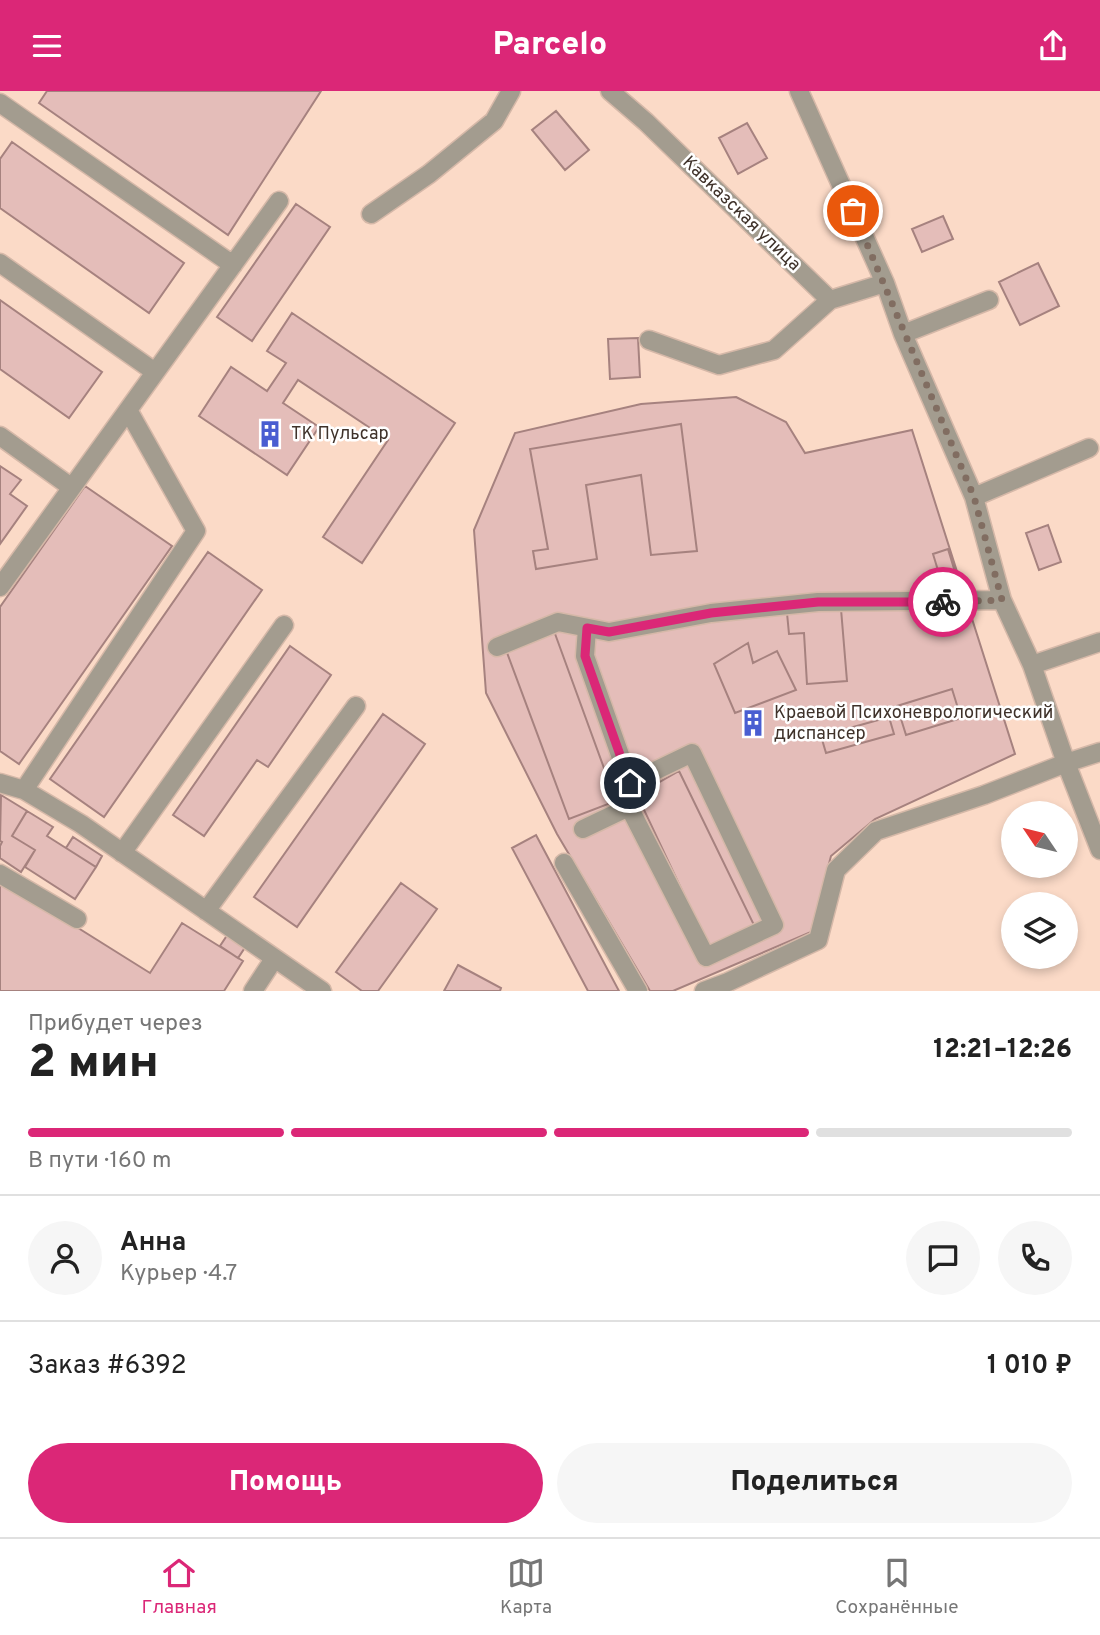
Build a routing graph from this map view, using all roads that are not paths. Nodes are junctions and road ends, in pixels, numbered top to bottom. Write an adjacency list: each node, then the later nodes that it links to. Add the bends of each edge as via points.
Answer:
1 (511, 91): 6 (street, via 494,121)
2 (610, 91): 10 (street, Кавказская улица)
3 (799, 91): 9 (street)
4 (0, 103): 8 (street)
5 (279, 201): 8 (street)
6 (371, 214)
7 (0, 263): 14 (street)
8 (233, 265): 14 (street)
9 (885, 283): 10 (street); 12 (street)
10 (830, 300): 13 (street, via 774,350 719,365)
11 (989, 300): 12 (street)
12 (904, 334): 19 (street)
13 (649, 340)
14 (155, 372): 15 (street)
15 (128, 410): 18 (street); 31 (street, via 196,531)
16 (0, 436): 18 (street)
17 (1088, 448): 19 (street)
18 (71, 487): 20 (street)
19 (974, 497): 21 (street)
20 (0, 587)
21 (1002, 600): 23 (street, via 818,602 711,613 609,632); 26 (street)
22 (284, 625): 34 (street)
23 (587, 628): 25 (street, via 558,622); 32 (street, via 585,656 630,783 692,754 774,925 706,957 629,807)
24 (1100, 642): 26 (street)
25 (497, 647)
26 (1032, 665): 29 (street)
27 (356, 706): 37 (street)
28 (1100, 752): 29 (street)
29 (1066, 763): 33 (street); 40 (street, via 876,831 836,870 818,940)
30 (0, 783): 31 (street)
31 (24, 790): 34 (street)
32 (583, 829)
33 (1100, 850)
34 (122, 853): 37 (street)
35 (564, 863): 43 (street)
36 (0, 874): 38 (street)
37 (206, 911): 39 (street)
38 (77, 919)
39 (274, 959): 41 (street); 42 (street)
40 (730, 987): 44 (street)
41 (253, 991)
42 (322, 991)
43 (638, 991)
44 (704, 991)

